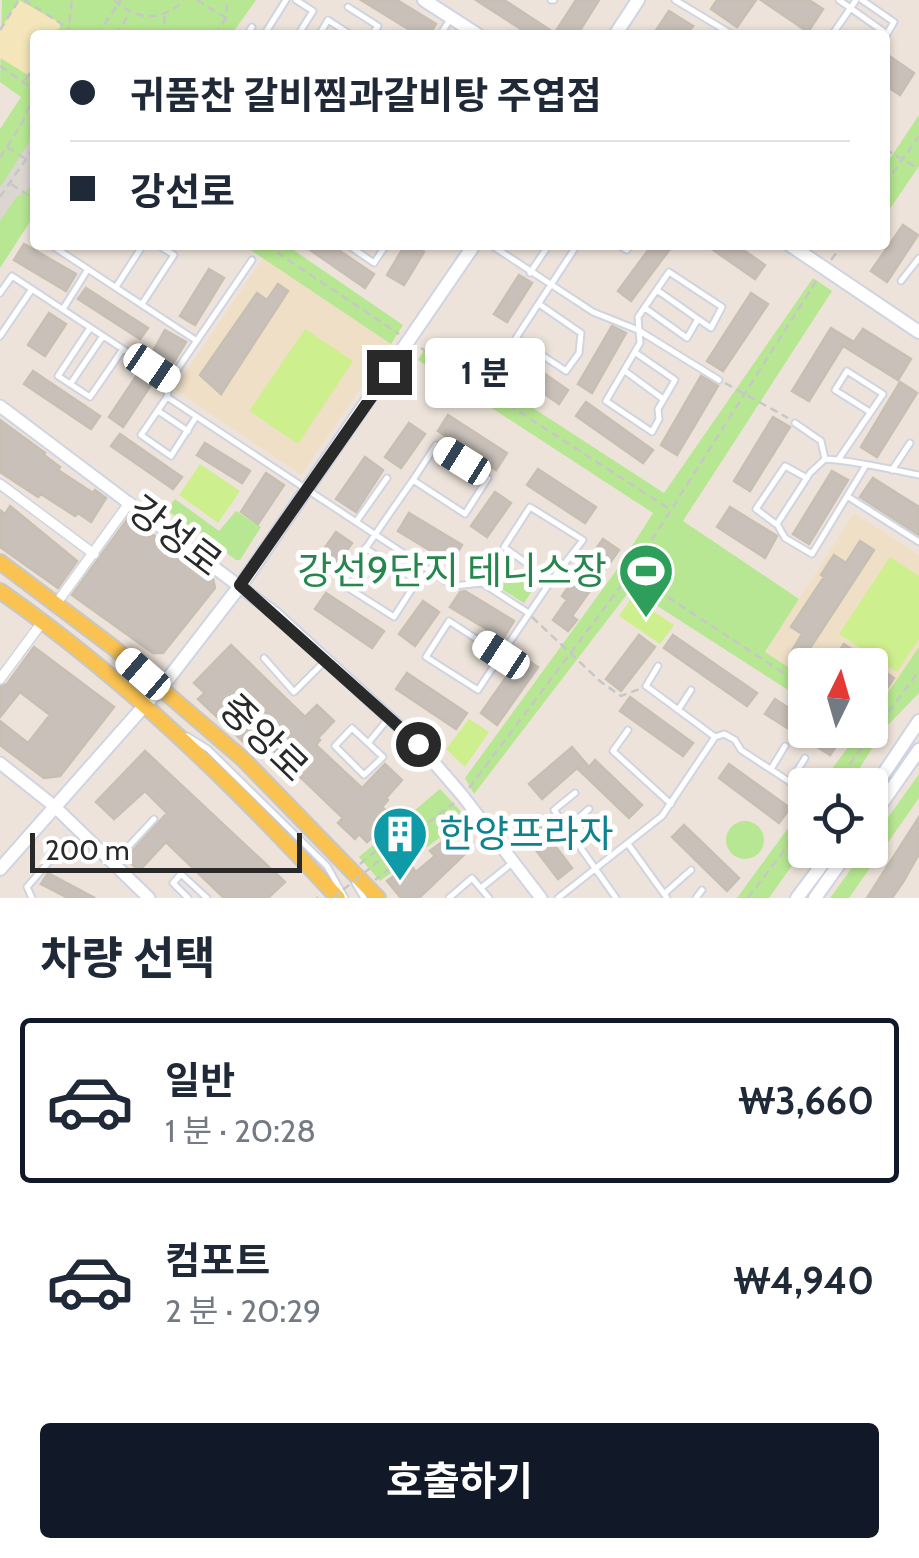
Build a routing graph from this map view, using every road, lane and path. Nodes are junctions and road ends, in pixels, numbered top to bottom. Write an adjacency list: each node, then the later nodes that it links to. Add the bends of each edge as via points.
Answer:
1 (22, 0): 21 (path); 23 (path)
2 (72, 0): 20 (path)
3 (184, 0): 17 (path)
4 (198, 0): 19 (path)
5 (227, 0): 19 (path)
6 (286, 0): 31 (lane)
7 (296, 0): 32 (lane, via 313,11)
8 (424, 0): 18 (main road)
9 (638, 0): 38 (main road)
10 (674, 0): 39 (lane)
11 (839, 0): 15 (lane)
12 (859, 0): 15 (lane); 42 (lane, via 894,22)
13 (118, 1): 16 (path); 26 (path)
14 (348, 8): 35 (lane)
15 (851, 8): 40 (lane); 41 (lane)
16 (130, 13): 17 (path); 27 (path)
17 (164, 15): 28 (path)
18 (451, 17): 36 (lane); 37 (main road)
19 (226, 18): 29 (path)
20 (72, 22): 21 (path); 25 (path)
21 (62, 24): 24 (path)
22 (252, 27): 30 (lane)
23 (0, 30)
24 (58, 30)
25 (70, 30)
26 (100, 30)
27 (119, 30)
28 (165, 30)
29 (218, 30)
30 (250, 30)
31 (267, 30)
32 (301, 30)
33 (322, 30): 34 (lane, via 328,20)
34 (343, 30)
35 (375, 30)
36 (443, 30)
37 (470, 30)
38 (618, 30)
39 (725, 30)
40 (836, 30)
41 (882, 30)
42 (890, 30)
43 (0, 66): 45 (path)
44 (30, 72): 45 (path)
45 (23, 82): 46 (path)
46 (30, 87)
47 (30, 104): 49 (path)
48 (919, 136): 54 (path)
49 (6, 146): 52 (path); 53 (path)
50 (890, 152): 54 (path)
51 (30, 153): 53 (path)
52 (0, 158)
53 (26, 159): 57 (path)
54 (903, 159): 55 (path); 56 (path)
55 (919, 169)
56 (890, 177)
57 (10, 184): 58 (path); 59 (path)
58 (30, 195)
59 (0, 197)
60 (62, 250): 75 (lane)
61 (140, 250): 80 (lane)
62 (166, 250): 85 (lane, via 174,255)
63 (273, 250): 92 (path)
64 (356, 250): 65 (lane, via 374,262)
65 (382, 250)
66 (471, 250): 122 (main road)
67 (498, 250): 76 (lane)
68 (545, 250): 76 (lane)
69 (574, 250): 79 (lane)
70 (797, 250): 91 (main road)
71 (838, 250): 74 (path)
72 (919, 258): 78 (lane)
73 (252, 260): 95 (lane)
74 (830, 262)
75 (88, 269): 80 (lane); 87 (lane)
76 (530, 273): 79 (lane)
77 (819, 276): 103 (path)
78 (901, 281)
79 (549, 286): 84 (lane); 90 (lane)
80 (116, 288): 85 (lane)
81 (32, 289): 83 (lane, via 12,276); 87 (lane); 93 (lane)
82 (657, 290): 86 (lane); 88 (lane); 88 (lane, via 669,272 722,307 710,328)
83 (0, 293)
84 (539, 304): 84 (lane, via 516,338 566,371 579,354 581,333)
85 (142, 305): 95 (lane)
86 (644, 308): 88 (lane, via 687,338); 90 (lane)
87 (62, 309): 89 (lane)
88 (698, 319)
89 (90, 328): 94 (lane); 102 (lane, via 58,376)
90 (638, 330): 98 (lane); 101 (lane)
91 (919, 332)
92 (400, 335)
93 (0, 336)
94 (103, 336): 97 (lane); 102 (lane)
95 (196, 341): 100 (lane)
96 (420, 348): 125 (path)
97 (123, 349): 100 (lane); 102 (lane, via 90,397)
98 (636, 353): 99 (lane); 105 (lane, via 675,380)
99 (625, 371): 105 (lane); 105 (lane, via 606,400 652,432)
100 (170, 380): 104 (lane)
101 (719, 380): 103 (path)
102 (71, 384)
103 (744, 394): 110 (path); 125 (path)
104 (168, 397): 107 (lane); 109 (lane)
105 (664, 399)
106 (0, 406): 124 (street, 강성로)
107 (158, 412): 111 (lane); 111 (lane, via 141,436 172,456)
108 (870, 412): 108 (lane, via 883,394 847,371 835,390); 114 (lane)
109 (196, 417): 111 (lane); 122 (lane)
110 (795, 422): 113 (lane, via 821,441)
111 (188, 431)
112 (910, 443): 116 (lane)
113 (825, 458): 114 (lane); 119 (lane)
114 (838, 460): 115 (lane)
115 (866, 465): 116 (lane); 123 (lane)
116 (892, 470): 117 (lane)
117 (919, 474)
118 (386, 478): 126 (lane)
119 (807, 478): 127 (lane); 127 (lane, via 785,466 756,509)
120 (413, 480): 120 (lane, via 465,514 488,478 436,445); 128 (lane)
121 (0, 484): 131 (street)
122 (309, 490): 126 (lane); 135 (main road)
123 (847, 496): 127 (lane, via 812,554 785,538); 129 (lane)
124 (130, 502): 131 (street); 135 (street, 강성로)
125 (670, 510): 133 (path)
126 (356, 522): 128 (lane)
127 (777, 524)
128 (374, 534): 130 (lane); 138 (lane, via 453,586 482,583)
129 (919, 542)
130 (365, 548): 130 (lane, via 342,584 394,617 417,581)
131 (94, 554): 137 (street)
132 (0, 566): 137 (main road, 중앙로)
133 (630, 573): 140 (path); 146 (path)
134 (551, 581): 134 (lane, via 582,540 530,507 504,547); 138 (lane)
135 (240, 585): 143 (street, 강성로); 149 (main road)
136 (0, 591): 139 (main road, 중앙로)
137 (56, 604): 149 (main road, 중앙로)
138 (528, 612): 140 (path); 141 (lane)
139 (43, 621): 147 (street); 151 (main road, 중앙로)
140 (572, 651): 148 (path, via 621,696); 167 (path)
141 (501, 655): 141 (lane, via 449,622 426,657 478,690)
142 (264, 658): 143 (lane, via 294,692)
143 (326, 660): 154 (street, 강성로)
144 (658, 666): 148 (lane)
145 (919, 671): 153 (path)
146 (788, 677)
147 (0, 679)
148 (646, 686): 152 (lane)
149 (160, 688): 151 (main road); 182 (main road, 중앙로)
150 (692, 690): 152 (lane)
151 (146, 705): 172 (main road); 196 (main road, 중앙로)
152 (678, 710): 157 (lane)
153 (888, 711)
154 (389, 718): 159 (lane); 180 (street, 강성로)
155 (919, 721): 165 (main road)
156 (628, 730): 171 (lane, via 613,751)
157 (715, 737): 166 (lane, via 735,740); 171 (lane)
158 (888, 741): 160 (path)
159 (369, 743): 159 (lane, via 352,728 335,746 364,775 383,757)
160 (892, 743)
161 (785, 746): 166 (lane)
162 (919, 750): 169 (main road)
163 (805, 758): 166 (lane, via 790,782)
164 (0, 763): 172 (street)
165 (887, 768)
166 (771, 770)
167 (467, 790)
168 (575, 793): 175 (lane, via 554,810)
169 (888, 794)
170 (456, 801): 179 (path)
171 (671, 804): 177 (lane)
172 (54, 806): 181 (street); 185 (main road)
173 (589, 809): 175 (lane)
174 (154, 819): 181 (lane)
175 (567, 828): 186 (lane)
176 (68, 840): 192 (lane, via 27,887)
177 (628, 844): 186 (lane); 191 (lane)
178 (788, 845): 205 (path)
179 (396, 847): 182 (path, via 389,840); 188 (path, via 404,857); 196 (path, bridge)
180 (514, 862): 189 (lane); 201 (street, 강성로)
181 (113, 863): 193 (street)
182 (352, 864): 197 (lane); 198 (main road, 중앙로)
183 (820, 868): 206 (main road)
184 (836, 868): 207 (main road)
185 (0, 869)
186 (596, 869): 202 (lane); 203 (lane)
187 (691, 870): 191 (lane)
188 (374, 881)
189 (481, 888): 199 (lane, via 472,878); 200 (lane)
190 (702, 890): 204 (lane)
191 (666, 896)
192 (32, 898)
193 (149, 898)
194 (188, 898): 195 (lane, via 173,882 181,874)
195 (207, 898)
196 (339, 898)
197 (364, 898)
198 (378, 898)
199 (448, 898)
200 (489, 898)
201 (541, 898)
202 (558, 898)
203 (616, 898)
204 (696, 898)
205 (748, 898)
206 (797, 898)
207 (814, 898)

